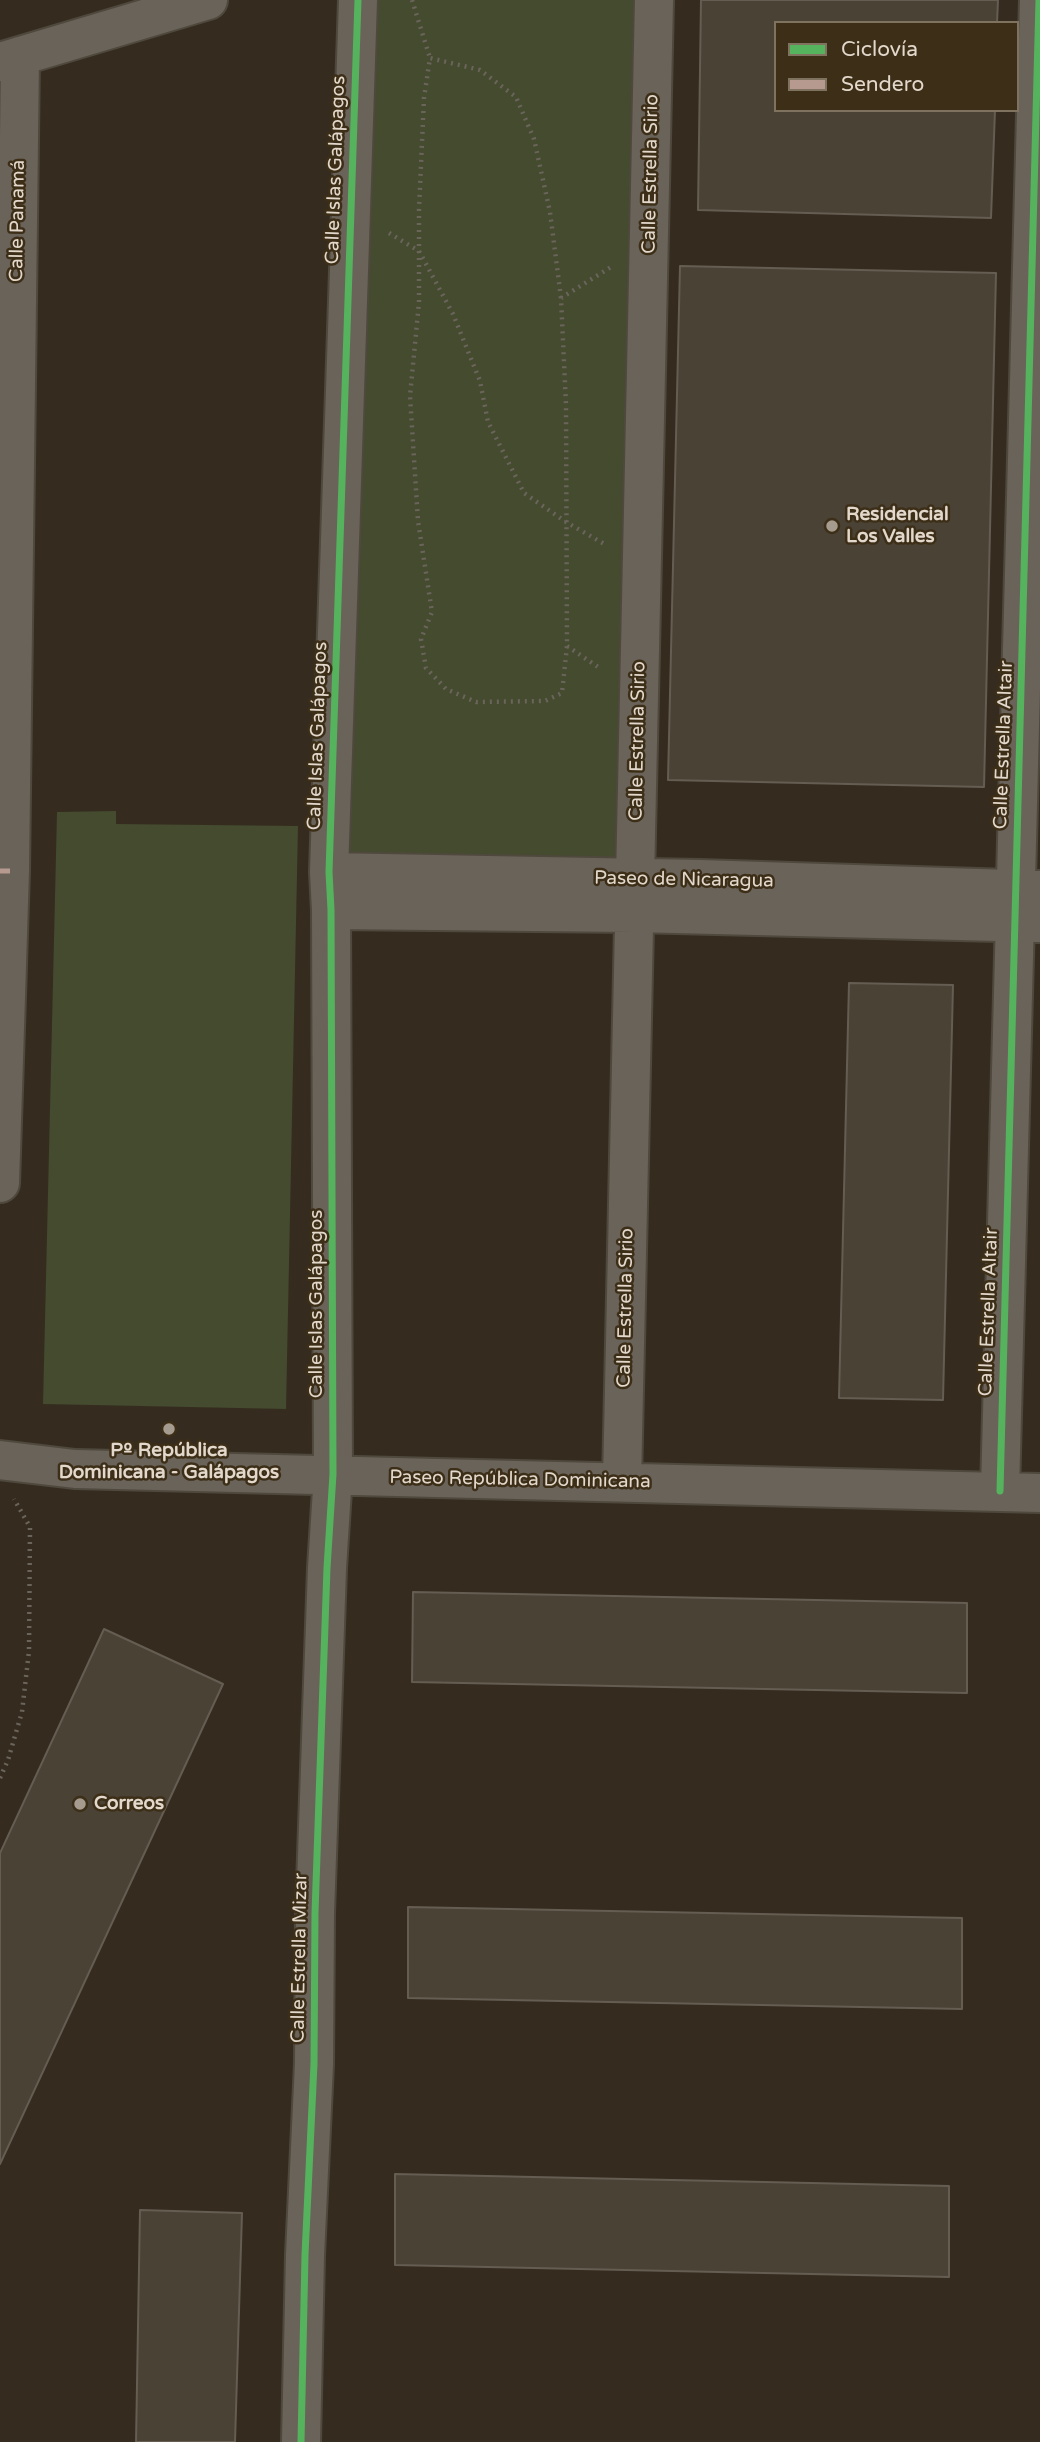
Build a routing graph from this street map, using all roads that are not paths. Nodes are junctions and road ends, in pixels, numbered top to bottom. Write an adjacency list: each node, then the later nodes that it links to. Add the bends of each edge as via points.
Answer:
1 (208, 0): 5 (street)
2 (358, 0): 7 (street, Calle Islas Galápagos)
3 (654, 0): 8 (street, Calle Estrella Sirio)
4 (1039, 0): 9 (street, Calle Estrella Altair)
5 (10, 59): 6 (street, Calle Panamá)
6 (5, 871): 11 (street, Calle Panamá)
7 (329, 872): 8 (street, Paseo de Nicaragua); 10 (street, Calle Islas Galápagos)
8 (635, 896): 9 (street, Paseo de Nicaragua); 10 (street, Paseo de Nicaragua); 14 (street, Calle Estrella Sirio)
9 (1028, 906): 15 (street, Calle Estrella Altair)
10 (331, 910): 12 (street, Calle Islas Galápagos)
11 (0, 1184)
12 (333, 1474): 13 (street, Paseo República Dominicana, via 75,1469); 14 (street, Paseo República Dominicana); 17 (street, Calle Estrella Mizar)
13 (6, 1478)
14 (622, 1482): 15 (street, Paseo República Dominicana)
15 (1000, 1491): 16 (street, Paseo República Dominicana)
16 (1040, 1493)
17 (301, 2442)

